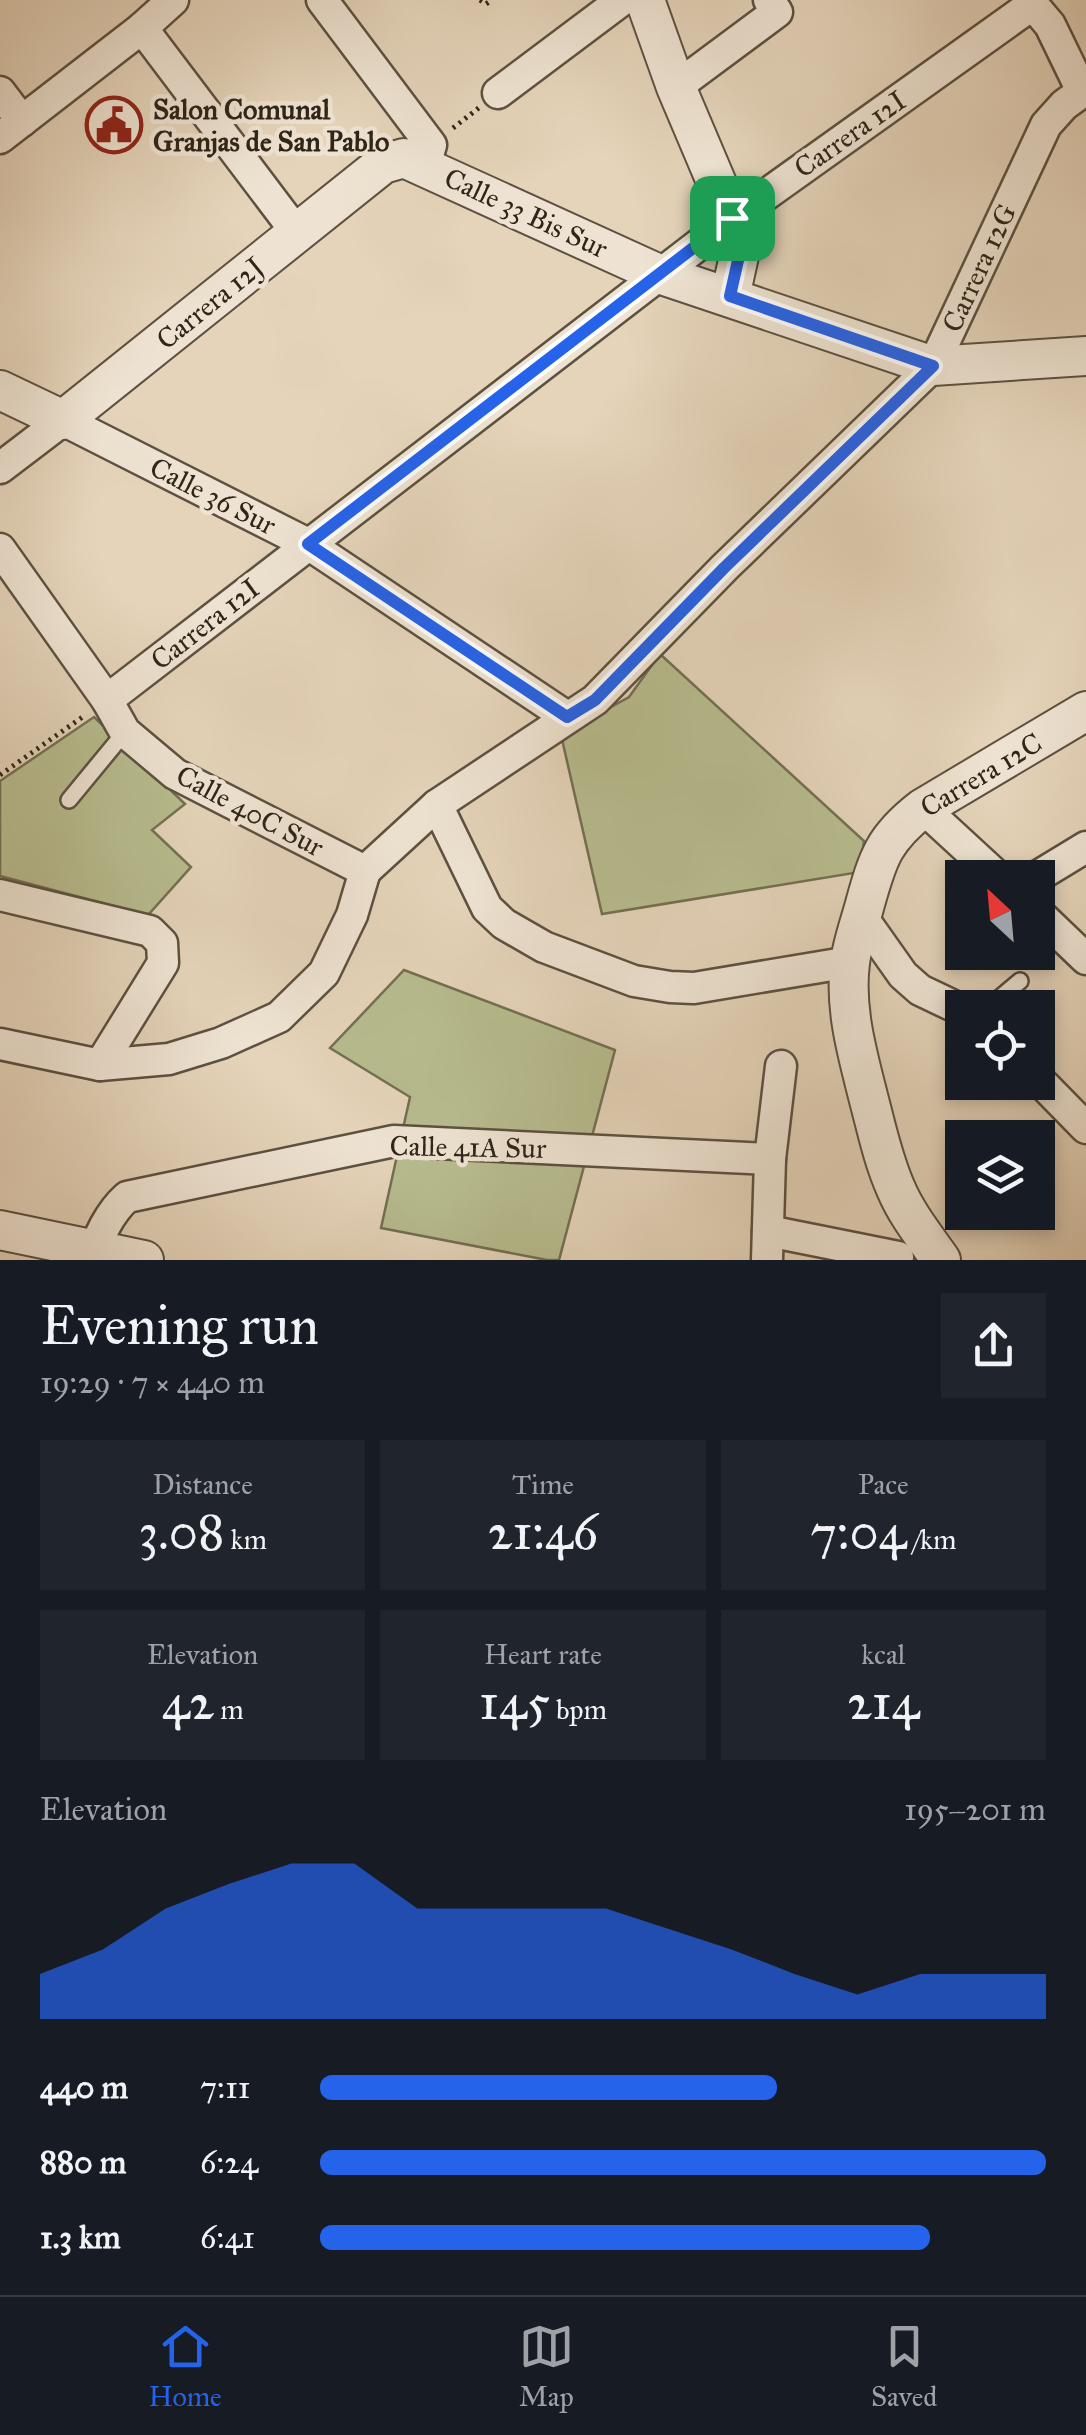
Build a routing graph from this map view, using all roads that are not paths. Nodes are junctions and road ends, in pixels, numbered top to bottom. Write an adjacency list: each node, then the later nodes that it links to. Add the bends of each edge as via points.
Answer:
1 (174, 0): 7 (street)
2 (322, 0): 13 (street, Calle 33 Bis Sur)
3 (622, 0): 11 (street)
4 (645, 0): 8 (street)
5 (1031, 2): 9 (street); 14 (street, Carrera 12I)
6 (773, 6): 8 (street)
7 (142, 28): 12 (street); 15 (street)
8 (676, 87): 14 (street)
9 (1084, 90): 19 (street, Carrera 12G, via 1046,125)
10 (0, 92): 12 (street)
11 (498, 94)
12 (11, 130)
13 (428, 156): 15 (street, Carrera 12J, via 383,164); 16 (street, Calle 33 Bis Sur)
14 (732, 218): 16 (street, Carrera 12I); 17 (street, via 739,256)
15 (297, 233): 21 (street, Carrera 12J)
16 (659, 274): 17 (street, Calle 33 Bis Sur); 23 (street, Carrera 12I)
17 (730, 296): 19 (street, Calle 33 Bis Sur)
18 (1086, 356): 19 (street)
19 (933, 366): 27 (street, Carrera 12G, via 595,700)
20 (0, 390): 21 (street, Calle 36 Sur)
21 (63, 420): 22 (street, Carrera 12J); 23 (street, Calle 36 Sur)
22 (0, 468)
23 (308, 544): 25 (street, Carrera 12I); 27 (street, Calle 36 Sur)
24 (0, 549): 25 (street, Calle 40C Sur)
25 (107, 700): 28 (street, Calle 40C Sur)
26 (1086, 712): 31 (street, Carrera 12C)
27 (567, 717): 30 (street, Carrera 12G)
28 (125, 732): 29 (lane); 35 (street, Calle 40C Sur, via 175,774)
29 (69, 800)
30 (437, 806): 35 (street, Carrera 12G); 40 (street, via 487,908 504,924 544,947 634,981 694,988)
31 (924, 808): 33 (street); 37 (street, Carrera 12C, via 889,838)
32 (1086, 847): 34 (street)
33 (980, 860)
34 (1055, 866)
35 (365, 871): 45 (street, via 324,973 279,1017 169,1058)
36 (0, 895): 45 (street, via 150,931 162,942 163,962)
37 (862, 918): 40 (street, Carrera 12C); 43 (street, via 902,974)
38 (1055, 928): 39 (street)
39 (1083, 952)
40 (850, 962): 55 (street, Carrera 12C, via 854,1035 880,1145 914,1224)
41 (1020, 981): 42 (lane)
42 (1009, 990)
43 (945, 1002)
44 (0, 1044): 45 (street)
45 (100, 1065)
46 (781, 1066): 49 (street)
47 (1055, 1096): 48 (street)
48 (1086, 1128)
49 (770, 1159): 51 (street); 52 (street, Calle 41A Sur, via 394,1141 127,1197)
50 (0, 1230): 52 (street)
51 (768, 1245): 53 (street)
52 (94, 1255): 54 (street)
53 (898, 1256)
54 (144, 1260)
55 (941, 1260)

